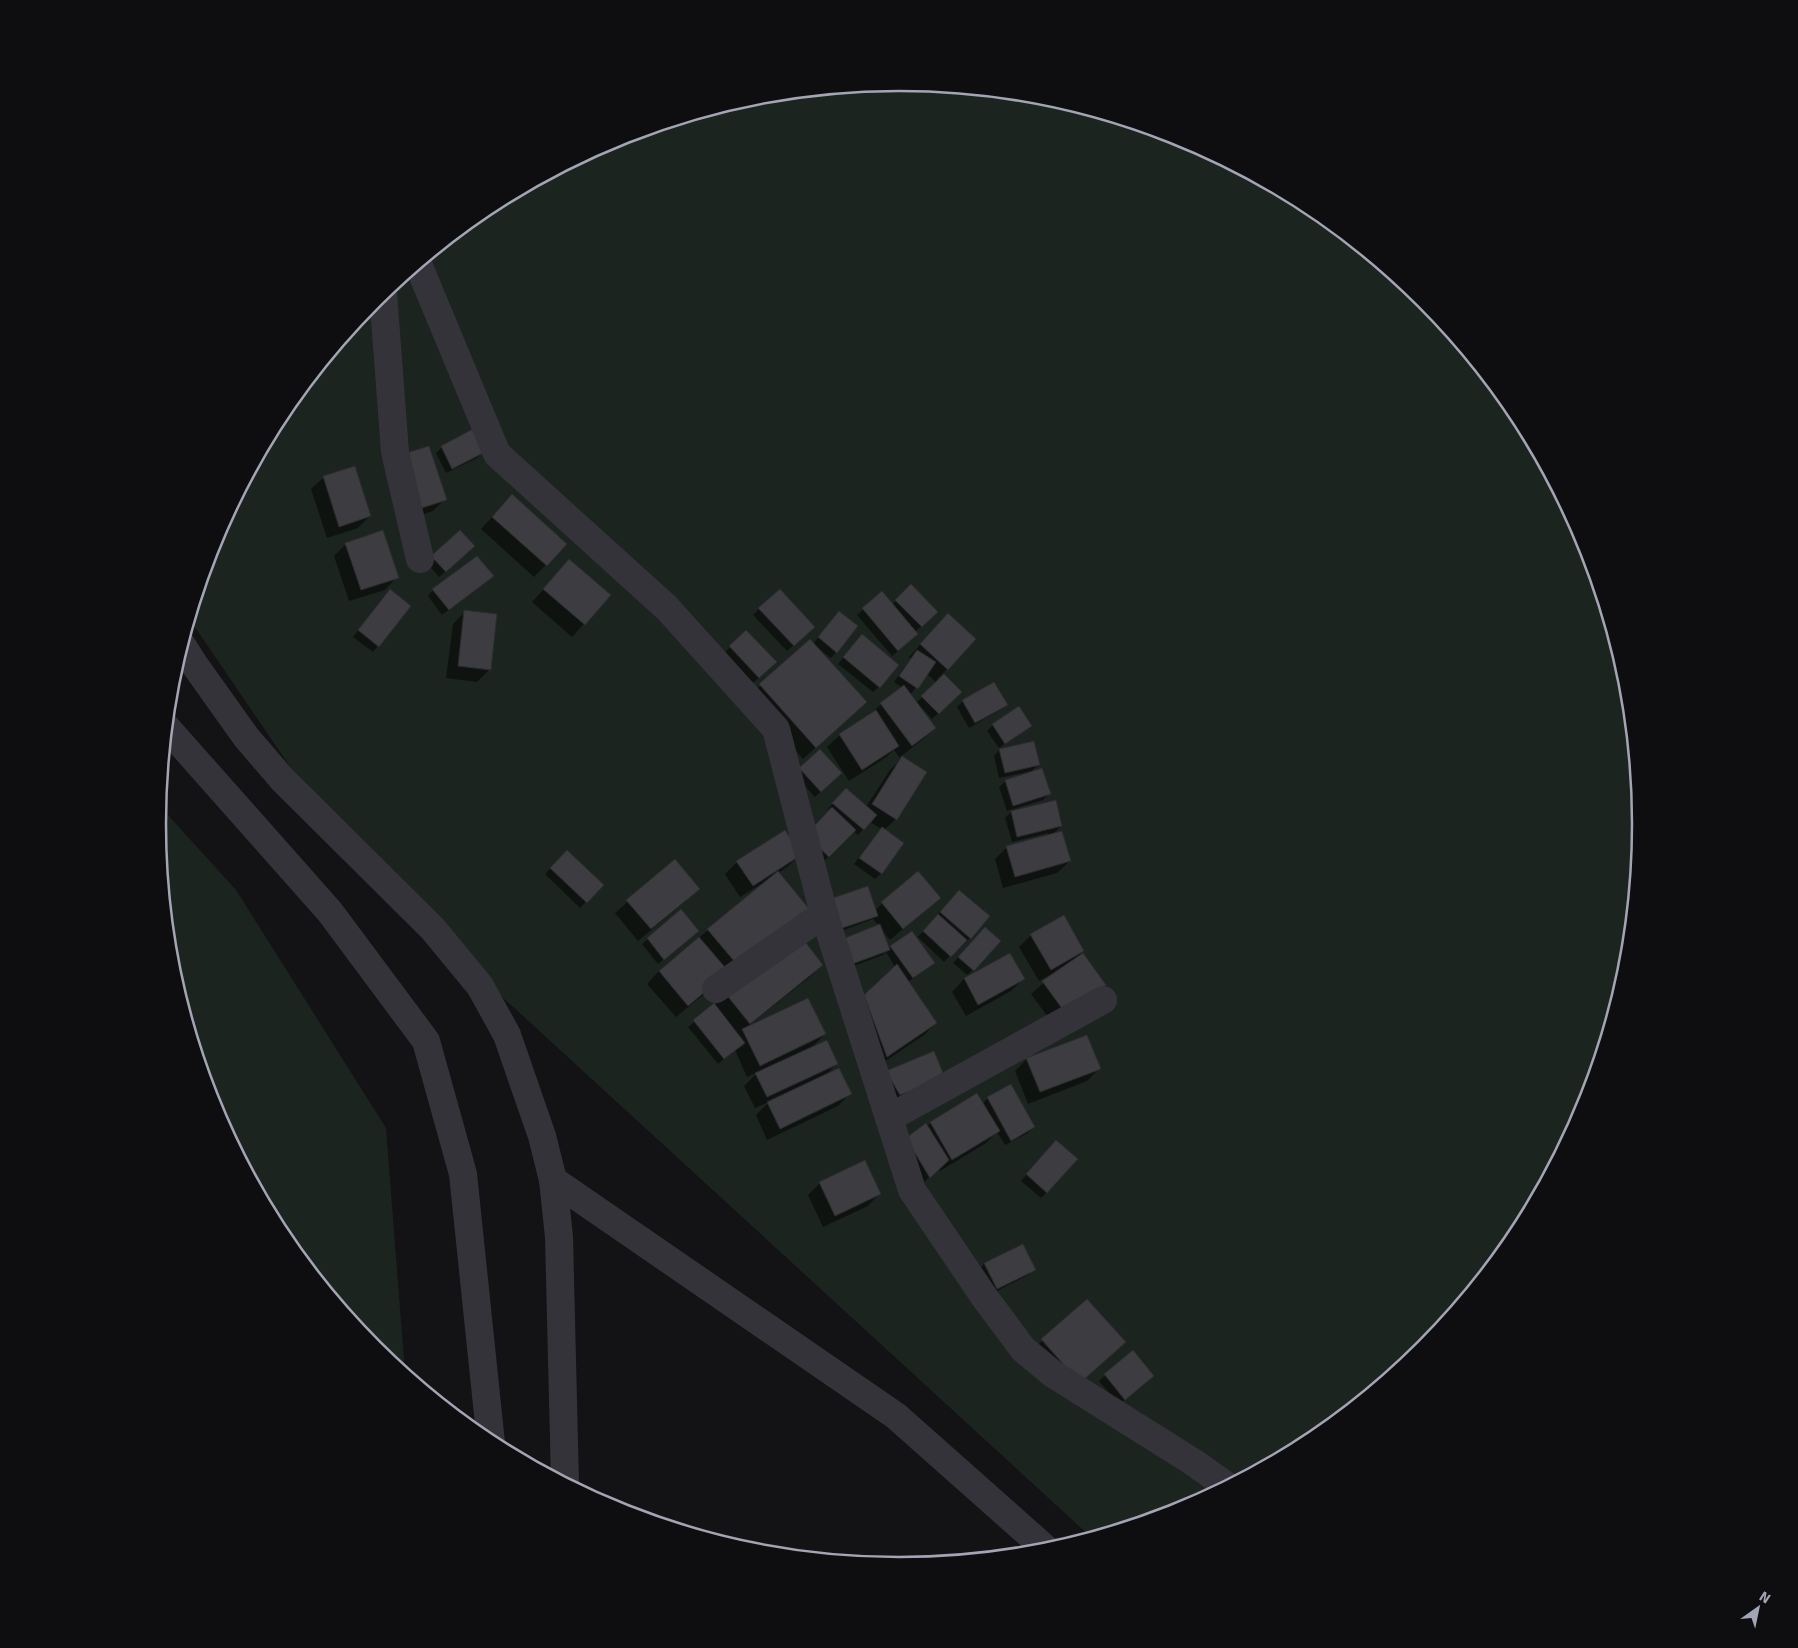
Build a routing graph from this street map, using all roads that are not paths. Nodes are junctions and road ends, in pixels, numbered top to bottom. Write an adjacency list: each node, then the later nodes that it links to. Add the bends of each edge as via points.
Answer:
1 (420, 270): 6 (street, via 497,454 667,608 776,730)
2 (384, 303): 3 (street, via 395,452)
3 (420, 559)
4 (187, 652): 10 (street, via 246,737 282,780 433,928 480,986 507,1035 542,1136)
5 (172, 734): 11 (street, via 330,912 426,1041 463,1174)
6 (824, 914): 7 (street); 9 (street)
7 (716, 989)
8 (1103, 1000): 9 (street)
9 (890, 1118): 13 (street, via 912,1190 1023,1349 1053,1374)
10 (553, 1180): 12 (street, via 559,1237); 14 (street, via 896,1416)
11 (490, 1431)
12 (565, 1476)
13 (1221, 1482)
14 (1033, 1544)

